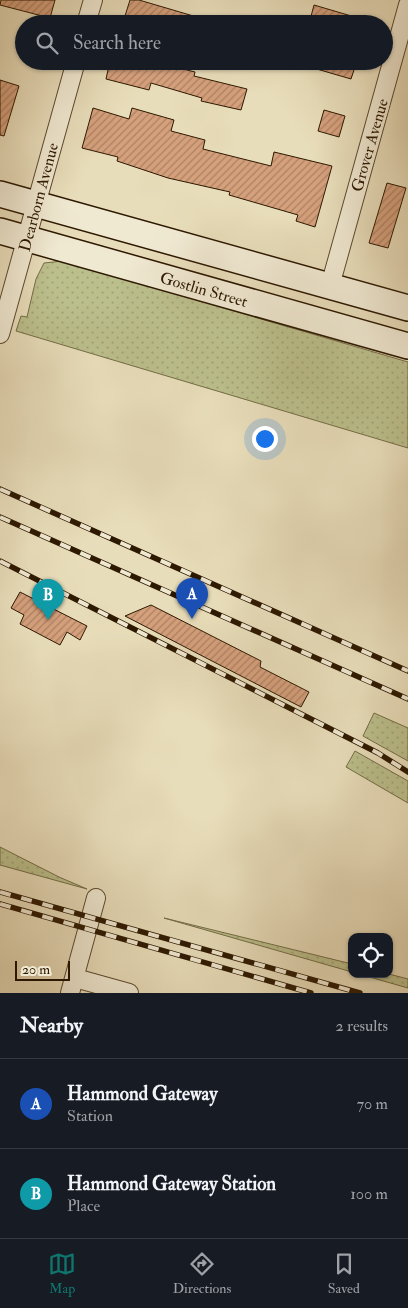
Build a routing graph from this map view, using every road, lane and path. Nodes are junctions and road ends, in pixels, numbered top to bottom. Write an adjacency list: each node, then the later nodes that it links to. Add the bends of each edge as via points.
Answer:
1 (93, 0): 3 (street)
2 (408, 5): 4 (street, Grover Avenue)
3 (89, 15)
4 (393, 59)
5 (73, 70): 8 (street, Dearborn Avenue)
6 (390, 70): 11 (street, Grover Avenue)
7 (0, 194): 8 (main road)
8 (36, 203): 10 (street, Dearborn Avenue); 11 (main road)
9 (0, 231): 10 (main road, Gostlin Street)
10 (26, 239): 13 (street, Dearborn Avenue); 14 (main road, Gostlin Street)
11 (330, 286): 12 (main road)
12 (408, 308)
13 (0, 334)
14 (408, 346)
15 (96, 898): 16 (street)
16 (73, 985): 17 (street)
17 (130, 993)

